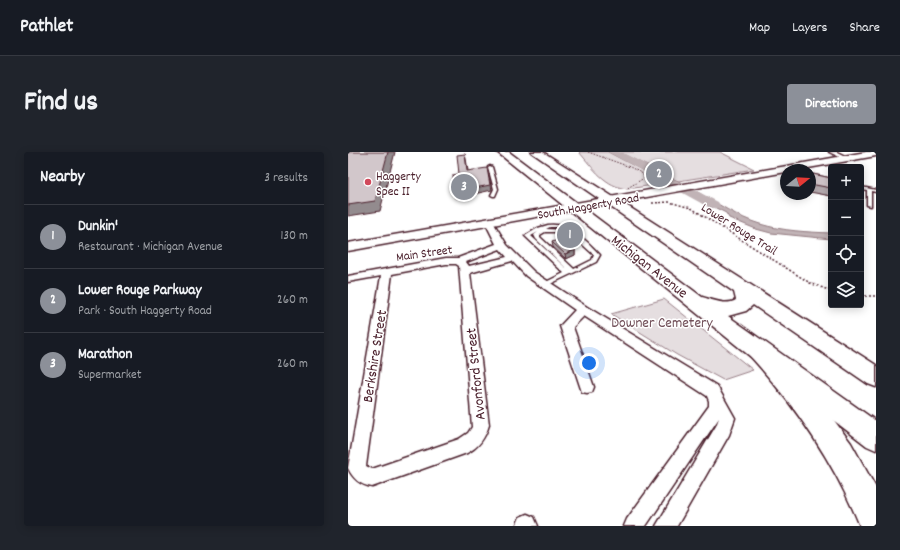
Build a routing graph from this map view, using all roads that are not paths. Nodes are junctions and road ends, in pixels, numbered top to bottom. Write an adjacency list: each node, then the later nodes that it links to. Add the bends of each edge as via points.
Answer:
1 (502, 152): 15 (main road, Michigan Avenue)
2 (536, 152): 13 (main road, Michigan Avenue)
3 (832, 152): 5 (street)
4 (876, 153): 5 (main road, South Haggerty Road)
5 (848, 156): 6 (main road, South Haggerty Road)
6 (813, 164)
7 (490, 167): 12 (lane, via 496,189)
8 (780, 172): 13 (main road, South Haggerty Road, via 672,190)
9 (864, 189): 10 (lane)
10 (869, 190): 11 (lane); 14 (lane)
11 (876, 191)
12 (493, 195)
13 (618, 196): 15 (main road, South Haggerty Road); 26 (main road, Michigan Avenue)
14 (868, 205)
15 (573, 207): 16 (main road, South Haggerty Road); 27 (main road, Michigan Avenue)
16 (489, 222): 18 (street); 19 (main road, South Haggerty Road)
17 (573, 234): 23 (lane, via 597,254 594,260); 23 (lane, via 560,228 551,228 537,235); 23 (lane, via 558,224 538,229 528,236)
18 (502, 245): 20 (street); 21 (street, Main Street)
19 (348, 247)
20 (513, 258): 21 (street, Main Street); 25 (street, via 530,274)
21 (462, 266): 22 (street, Main Street, via 446,261); 34 (street, Avonford Street, via 481,425 476,436 467,445)
22 (387, 271): 24 (street, Main Street); 34 (street, Berkshire Street, via 357,468 362,475 372,478)
23 (571, 272): 25 (lane)
24 (348, 278)
25 (546, 284): 28 (street)
26 (742, 288): 27 (main road, via 745,303 734,308 719,309); 30 (main road, Michigan Avenue)
27 (695, 300): 29 (main road, Michigan Avenue)
28 (583, 310): 31 (street, via 566,326); 32 (street, via 712,391)
29 (759, 351): 33 (main road, Michigan Avenue); 35 (highway, via 810,406 835,443 854,476)
30 (876, 377)
31 (587, 388)
32 (717, 400): 36 (street, via 717,408); 37 (street, via 727,418 723,430)
33 (876, 437)
34 (419, 462)
35 (876, 525)
36 (634, 526)
37 (666, 526)

